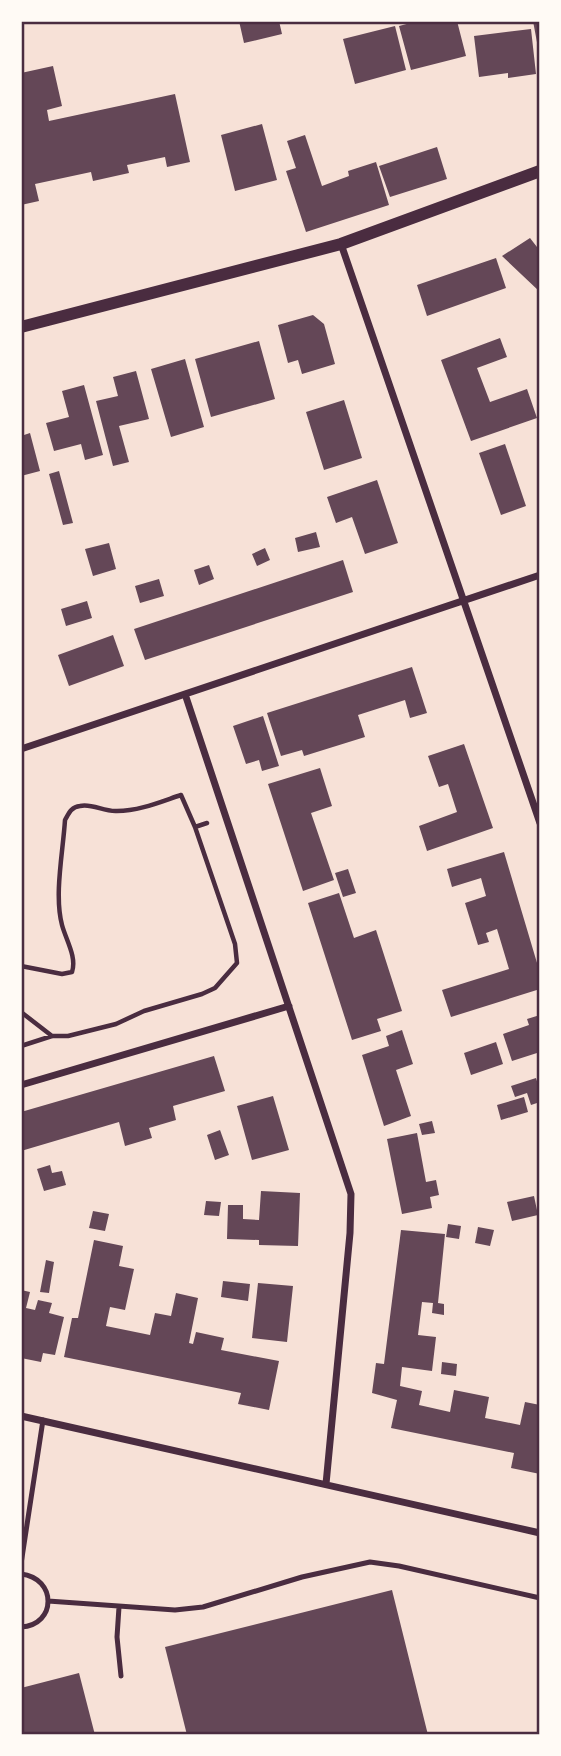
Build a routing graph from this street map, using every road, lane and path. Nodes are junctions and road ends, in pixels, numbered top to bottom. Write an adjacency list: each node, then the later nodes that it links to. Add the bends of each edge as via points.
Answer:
1 (540, 171): 2 (street)
2 (341, 244): 3 (street); 5 (street)
3 (21, 327)
4 (540, 575): 5 (street)
5 (464, 600): 6 (street); 9 (street)
6 (185, 694): 7 (street); 8 (street)
7 (21, 749)
8 (226, 817): 10 (path); 12 (street)
9 (540, 823)
10 (195, 827): 11 (path, via 181,796 117,811 89,805 71,809 65,820 59,898 62,926 75,964 72,972 62,974); 14 (path, via 237,962 215,988 202,994 144,1010 117,1024)
11 (21, 966)
12 (289, 1006): 16 (street); 19 (street, via 351,1194)
13 (21, 1012): 14 (path)
14 (52, 1036): 15 (path)
15 (21, 1046)
16 (21, 1085)
17 (21, 1416): 18 (street)
18 (43, 1420): 19 (street); 21 (lane)
19 (326, 1484): 20 (street)
20 (540, 1533)
21 (21, 1564)
22 (21, 1574): 24 (lane, via 37,1578)
23 (540, 1597): 25 (lane, via 370,1562 203,1607); 27 (lane)
24 (48, 1601): 25 (lane); 26 (lane, via 42,1618)
25 (119, 1607): 28 (lane)
26 (21, 1627)
27 (540, 1631)
28 (121, 1676)

